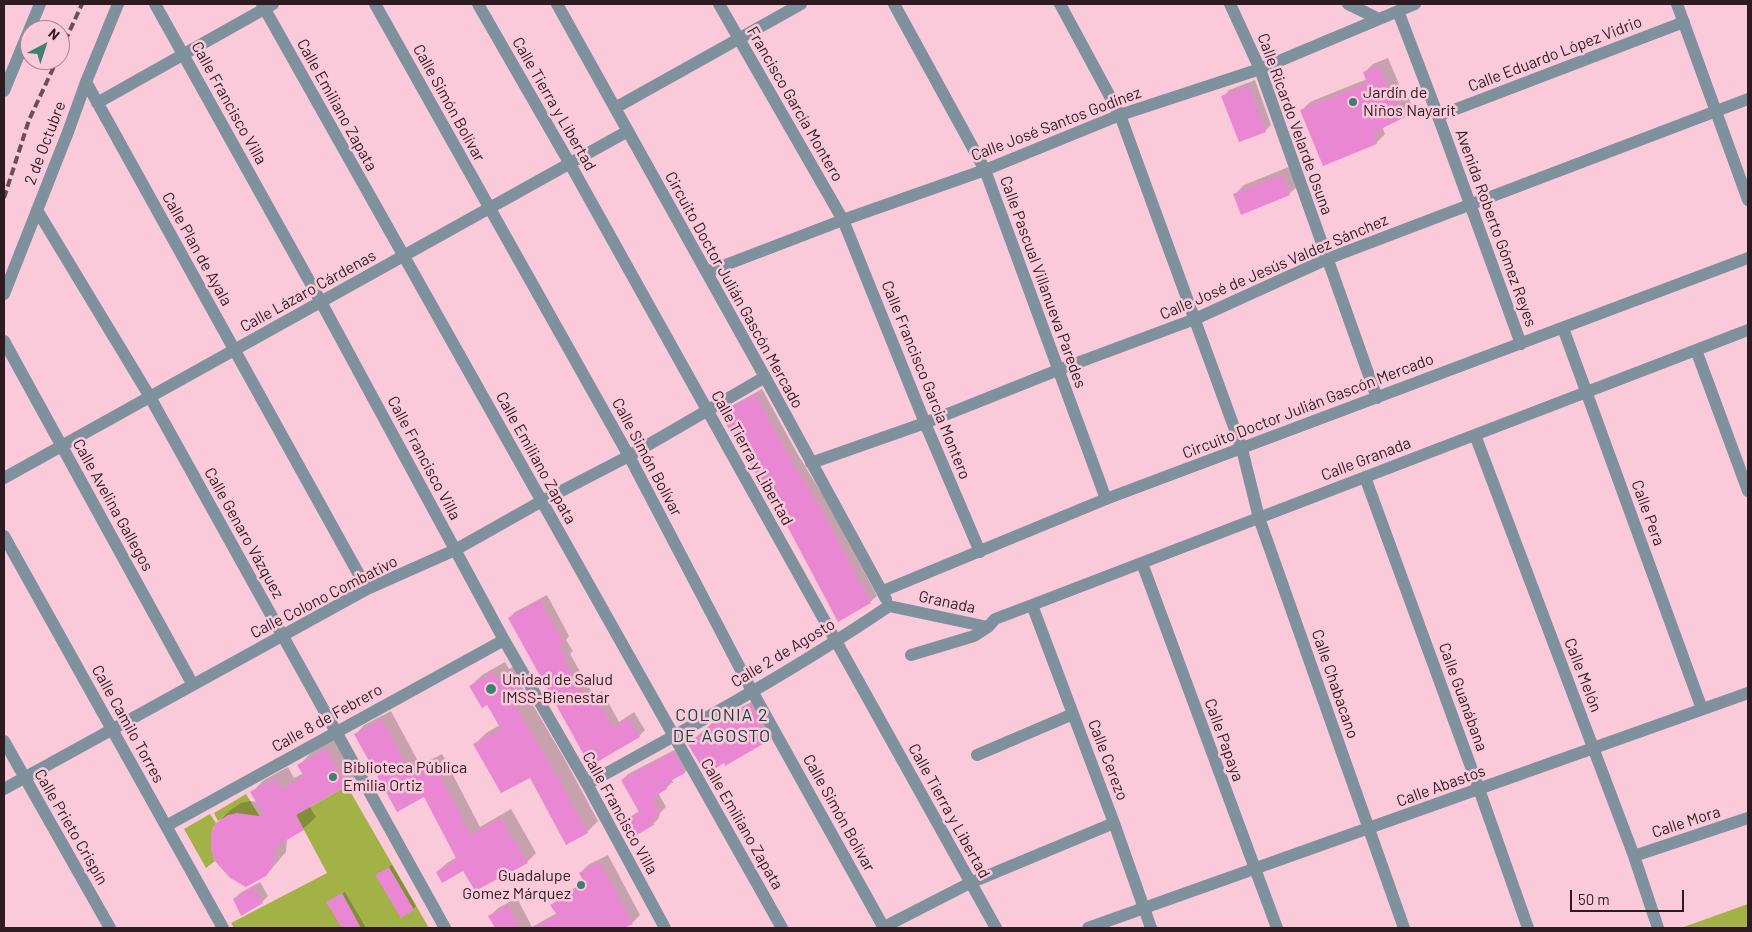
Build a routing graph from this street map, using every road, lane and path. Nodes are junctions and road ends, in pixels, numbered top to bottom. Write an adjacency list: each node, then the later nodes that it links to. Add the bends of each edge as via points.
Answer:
1 (40, 4): 23 (street)
2 (118, 4): 22 (street, 2 de Octubre)
3 (155, 4): 20 (street, Calle Francisco Villa)
4 (375, 4): 35 (street, Calle Simón Bolívar)
5 (478, 4): 31 (street, Calle Tierra y Libertad)
6 (557, 4): 26 (street, Circuito Doctor Julián Gascón Mercado)
7 (720, 4): 19 (street, Francisco García Montero)
8 (802, 4): 19 (street)
9 (894, 4): 32 (street, Calle Pascual Villanueva Paredes)
10 (1060, 4): 28 (street, Calle Chabacano)
11 (1230, 4): 21 (street, Calle Ricardo Velarde Osuna)
12 (1348, 4): 17 (street)
13 (1415, 4): 16 (street, Calle José Santos Godínez)
14 (1677, 4): 18 (street)
15 (266, 5): 20 (street); 38 (street, Calle Emiliano Zapata)
16 (1398, 10): 17 (street, Calle José Santos Godínez); 29 (street, Avenida Roberto Gómez Reyes)
17 (1378, 19): 21 (street, Calle José Santos Godínez)
18 (1684, 22): 27 (street); 29 (street, Calle Eduardo López Vidrio)
19 (738, 38): 26 (street); 37 (street, Francisco García Montero)
20 (183, 54): 25 (street); 43 (street, Calle Francisco Villa)
21 (1260, 69): 28 (street, Calle José Santos Godínez); 40 (street, Calle Ricardo Velarde Osuna)
22 (86, 82): 25 (street, Calle Plan de Ayala); 36 (street, 2 de Octubre)
23 (4, 91)
24 (1748, 100): 27 (street, Calle José de Jesús Valdez Sánchez)
25 (97, 103): 49 (street, Calle Plan de Ayala)
26 (615, 108): 30 (street, Circuito Doctor Julián Gascón Mercado)
27 (1717, 111): 33 (street); 34 (street, Calle José de Jesús Valdez Sánchez)
28 (1120, 115): 32 (street, Calle José Santos Godínez); 44 (street, Calle Chabacano)
29 (1438, 116): 34 (street, Avenida Roberto Gómez Reyes)
30 (628, 131): 31 (street, Calle Lázaro Cárdenas); 41 (street, Circuito Doctor Julián Gascón Mercado)
31 (570, 164): 35 (street, Calle Lázaro Cárdenas); 56 (street, Calle Tierra y Libertad)
32 (985, 170): 37 (street, Calle José Santos Godínez); 51 (street, Calle Pascual Villanueva Paredes)
33 (1748, 200)
34 (1470, 205): 40 (street, Calle José de Jesús Valdez Sánchez); 48 (street, Avenida Roberto Gómez Reyes)
35 (490, 208): 38 (street, Calle Lázaro Cárdenas); 61 (street, Calle Simón Bolívar)
36 (37, 210): 42 (street, 2 de Octubre); 54 (street, Calle Genaro Vázquez)
37 (843, 220): 41 (street, Calle José Santos Godínez); 57 (street, Calle Francisco García Montero)
38 (403, 256): 43 (street, Calle Lázaro Cárdenas); 67 (street, Calle Emiliano Zapata)
39 (1748, 258): 45 (street, Circuito Doctor Julián Gascón Mercado)
40 (1327, 259): 44 (street, Calle José de Jesús Valdez Sánchez); 55 (street, Calle Ricardo Velarde Osuna)
41 (707, 272): 52 (street, Circuito Doctor Julián Gascón Mercado)
42 (4, 294)
43 (321, 302): 49 (street, Calle Lázaro Cárdenas); 70 (street, Calle Francisco Villa)
44 (1195, 320): 51 (street, Calle José de Jesús Valdez Sánchez); 60 (street, Calle Chabacano)
45 (1563, 328): 48 (street, Circuito Doctor Julián Gascón Mercado); 53 (street, Calle Pera)
46 (1748, 330): 50 (street, Calle Granada)
47 (4, 342): 59 (street, Calle Avelina Gallegos)
48 (1521, 344): 55 (street, Circuito Doctor Julián Gascón Mercado)
49 (235, 350): 54 (street, Calle Lázaro Cárdenas); 73 (street, Calle Plan de Ayala)
50 (1696, 350): 53 (street, Calle Granada); 65 (street)
51 (1058, 370): 57 (street, Calle José de Jesús Valdez Sánchez); 66 (street, Calle Pascual Villanueva Paredes)
52 (765, 377): 56 (street, Calle Colono Combativo); 62 (street, Circuito Doctor Julián Gascón Mercado)
53 (1586, 392): 58 (street, Calle Granada); 85 (street, Calle Pera)
54 (150, 397): 59 (street, Calle Lázaro Cárdenas); 78 (street, Calle Genaro Vázquez)
55 (1377, 398): 60 (street, Circuito Doctor Julián Gascón Mercado)
56 (708, 411): 61 (street, Calle Colono Combativo); 80 (street, Calle Tierra y Libertad)
57 (925, 423): 62 (street, Calle José de Jesús Valdez Sánchez); 71 (street, Calle Francisco García Montero)
58 (1475, 435): 63 (street, Calle Granada); 91 (street, Calle Melón)
59 (62, 446): 64 (street, Calle Lázaro Cárdenas); 82 (street, Calle Avelina Gallegos)
60 (1242, 448): 66 (street, Circuito Doctor Julián Gascón Mercado); 68 (street, Calle Chabacano)
61 (629, 456): 67 (street, Calle Colono Combativo); 83 (street, Calle Simón Bolívar)
62 (812, 463): 74 (street, Circuito Doctor Julián Gascón Mercado)
63 (1365, 477): 68 (street, Calle Granada); 95 (street, Calle Guanábana)
64 (4, 478)
65 (1748, 491)
66 (1106, 499): 71 (street, Circuito Doctor Julián Gascón Mercado)
67 (542, 501): 70 (street, Calle Colono Combativo); 89 (street, Calle Emiliano Zapata)
68 (1259, 518): 72 (street, Calle Granada); 100 (street, Calle Chabacano)
69 (4, 536): 87 (street, Calle Camilo Torres)
70 (456, 550): 73 (street, Calle Colono Combativo); 79 (street, Calle Francisco Villa)
71 (980, 552): 74 (street, Circuito Doctor Julián Gascón Mercado)
72 (1142, 563): 75 (street, Calle Granada); 102 (street, Calle Papaya)
73 (367, 589): 78 (street, Calle Colono Combativo)
74 (883, 591): 76 (street, Circuito Doctor Julián Gascón Mercado)
75 (1032, 605): 77 (street, Calle Granada); 86 (street, Calle Cerezo)
76 (889, 606): 77 (street, Granada); 80 (street, Calle 2 de Agosto)
77 (992, 623): 81 (street, Calle Granada, via 974,636)
78 (282, 636): 82 (street, Calle Colono Combativo); 88 (street, Calle Genaro Vázquez)
79 (504, 640): 88 (street, Calle 8 de Febrero); 94 (street, Calle Francisco Villa)
80 (836, 642): 83 (street, Calle 2 de Agosto); 103 (street, Calle Tierra y Libertad)
81 (911, 655)
82 (193, 685): 87 (street, Calle Colono Combativo)
83 (752, 691): 89 (street, Calle 2 de Agosto); 110 (street, Calle Simón Bolívar)
84 (1748, 693): 85 (street, Calle Abastos)
85 (1702, 709): 91 (street, Calle Abastos)
86 (1073, 714): 92 (street); 97 (street, Calle Cerezo)
87 (112, 730): 93 (street, Calle Colono Combativo); 99 (street, Calle Camilo Torres)
88 (336, 731): 99 (street, Calle 8 de Febrero); 107 (street, Calle Genaro Vázquez)
89 (673, 736): 94 (street, Calle 2 de Agosto); 109 (street, Calle Emiliano Zapata)
90 (4, 742): 93 (street, Calle Prieto Crispín)
91 (1593, 748): 95 (street, Calle Abastos); 101 (street, Calle Melón)
92 (977, 754)
93 (24, 778): 96 (street, Calle Colono Combativo); 105 (street, Calle Prieto Crispín)
94 (587, 784): 108 (street, Calle Francisco Villa)
95 (1479, 789): 100 (street, Calle Abastos); 116 (street, Calle Guanábana)
96 (4, 790)
97 (1114, 823): 103 (street); 104 (street, Calle Cerezo)
98 (1747, 823): 101 (street, Calle Mora)
99 (166, 826): 106 (street, Calle Camilo Torres)
100 (1368, 829): 102 (street, Calle Abastos); 115 (street, Calle Chabacano)
101 (1634, 856): 117 (street, Calle Melón)
102 (1255, 870): 104 (street, Calle Abastos); 114 (street, Calle Papaya)
103 (970, 883): 110 (street); 111 (street, Calle Tierra y Libertad)
104 (1144, 910): 112 (street, Calle Abastos); 113 (street, Calle Cerezo)
105 (110, 928)
106 (223, 928)
107 (445, 928)
108 (665, 928)
109 (782, 928)
110 (883, 928)
111 (996, 928)
112 (1088, 928)
113 (1151, 928)
114 (1277, 928)
115 (1404, 928)
116 (1528, 928)
117 (1658, 928)

